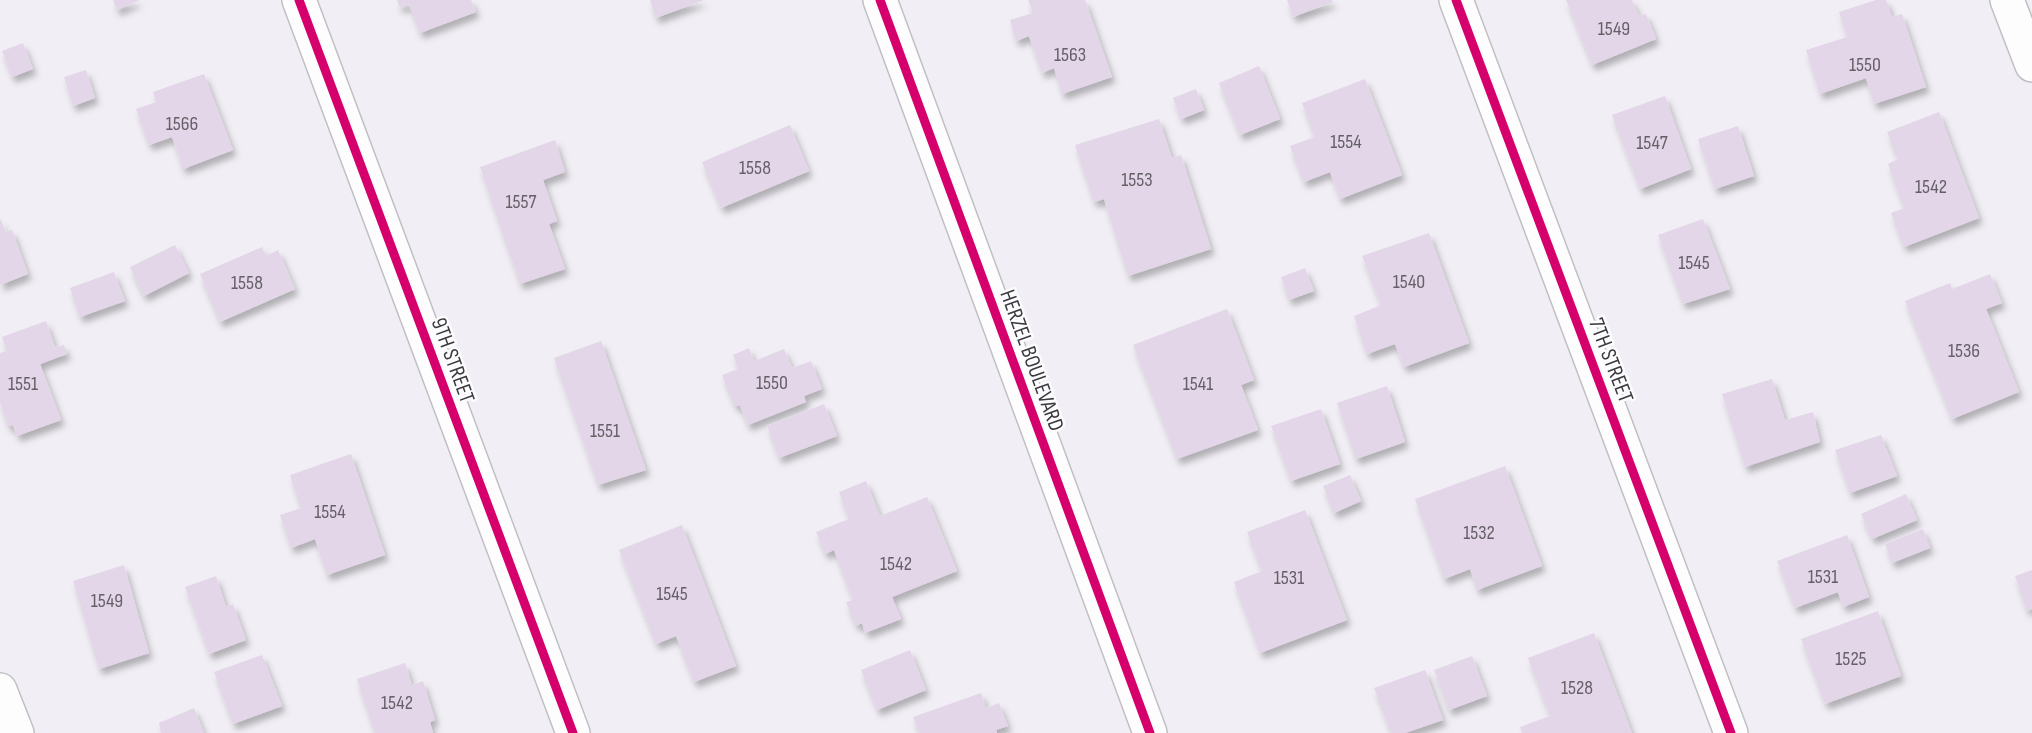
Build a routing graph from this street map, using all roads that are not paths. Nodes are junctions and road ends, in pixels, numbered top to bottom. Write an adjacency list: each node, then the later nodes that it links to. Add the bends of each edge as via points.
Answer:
1 (299, 0): 8 (street, 9TH STREET)
2 (880, 0): 9 (street, HERZEL BOULEVARD)
3 (1456, 0): 10 (street, 7TH STREET)
4 (2007, 0): 5 (street)
5 (2032, 66)
6 (0, 690): 7 (street)
7 (17, 733)
8 (573, 733)
9 (1150, 733)
10 (1731, 733)

